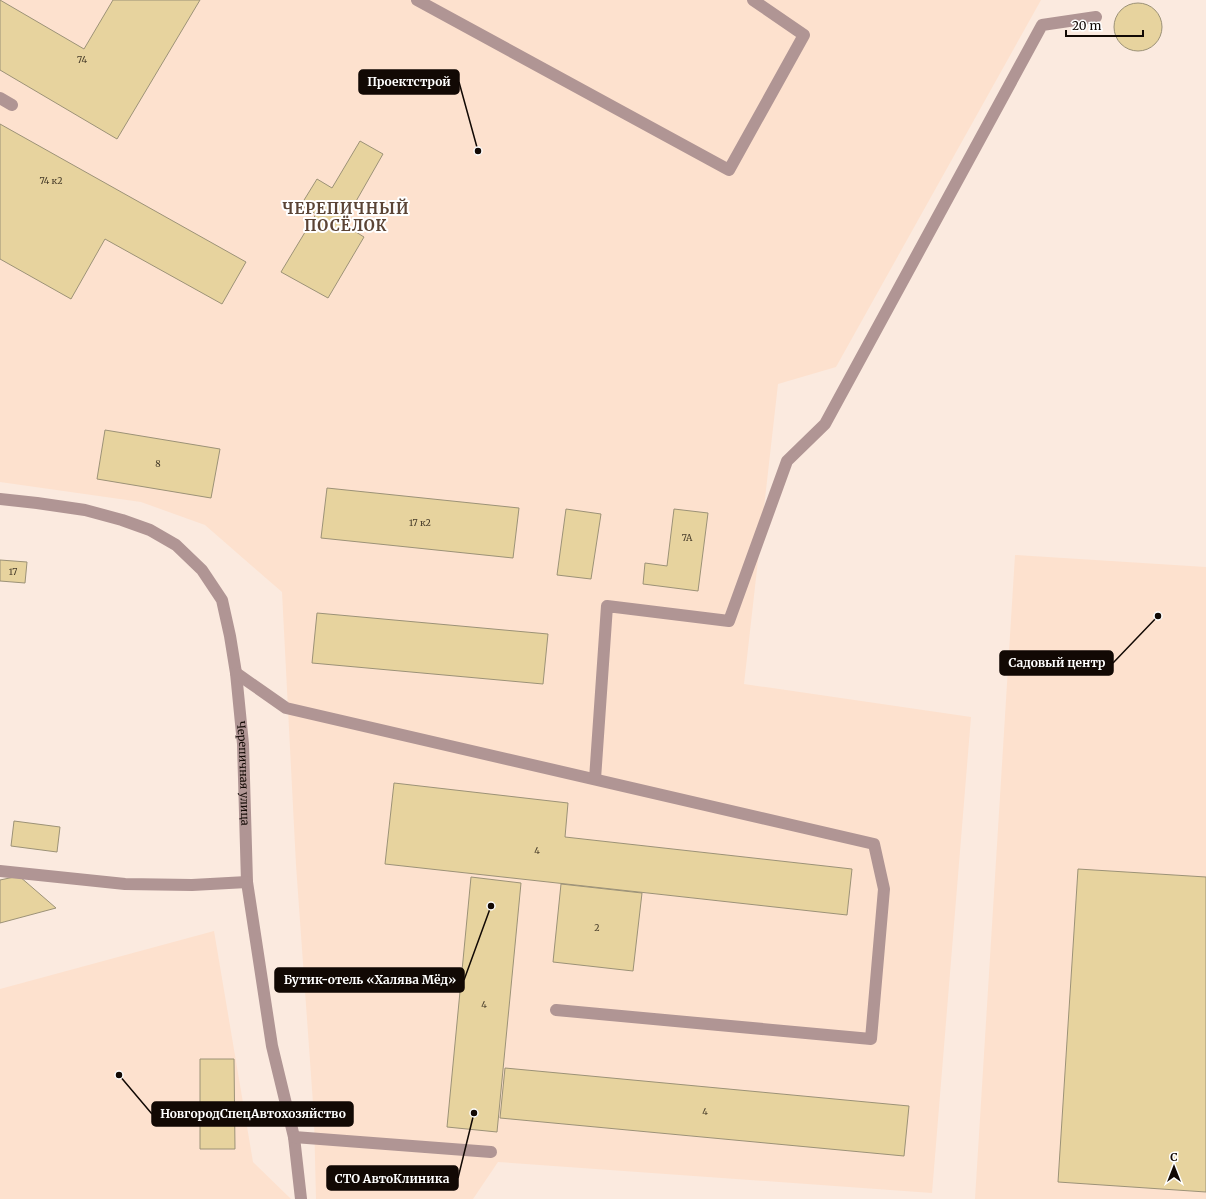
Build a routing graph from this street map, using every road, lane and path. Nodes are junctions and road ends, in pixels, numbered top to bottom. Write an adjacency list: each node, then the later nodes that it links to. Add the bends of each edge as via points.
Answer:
1 (417, 0): 2 (street, via 729,170 804,35)
2 (753, 0)
3 (1096, 17): 8 (street, via 1042,25 824,424 787,461 729,621 607,606)
4 (0, 98): 5 (street)
5 (12, 105)
6 (0, 499): 7 (street, Черепичная улица, via 85,510 150,530 176,545 202,570 222,600)
7 (236, 674): 8 (street, via 286,708); 10 (street, Черепичная улица, via 243,744)
8 (595, 780): 11 (street, via 874,844 884,888 871,1039)
9 (0, 871): 10 (street, via 125,884 192,885)
10 (247, 882): 12 (street, Черепичная улица, via 272,1046)
11 (556, 1010)
12 (294, 1138): 13 (street); 14 (street, Черепичная улица)
13 (491, 1152)
14 (301, 1199)

